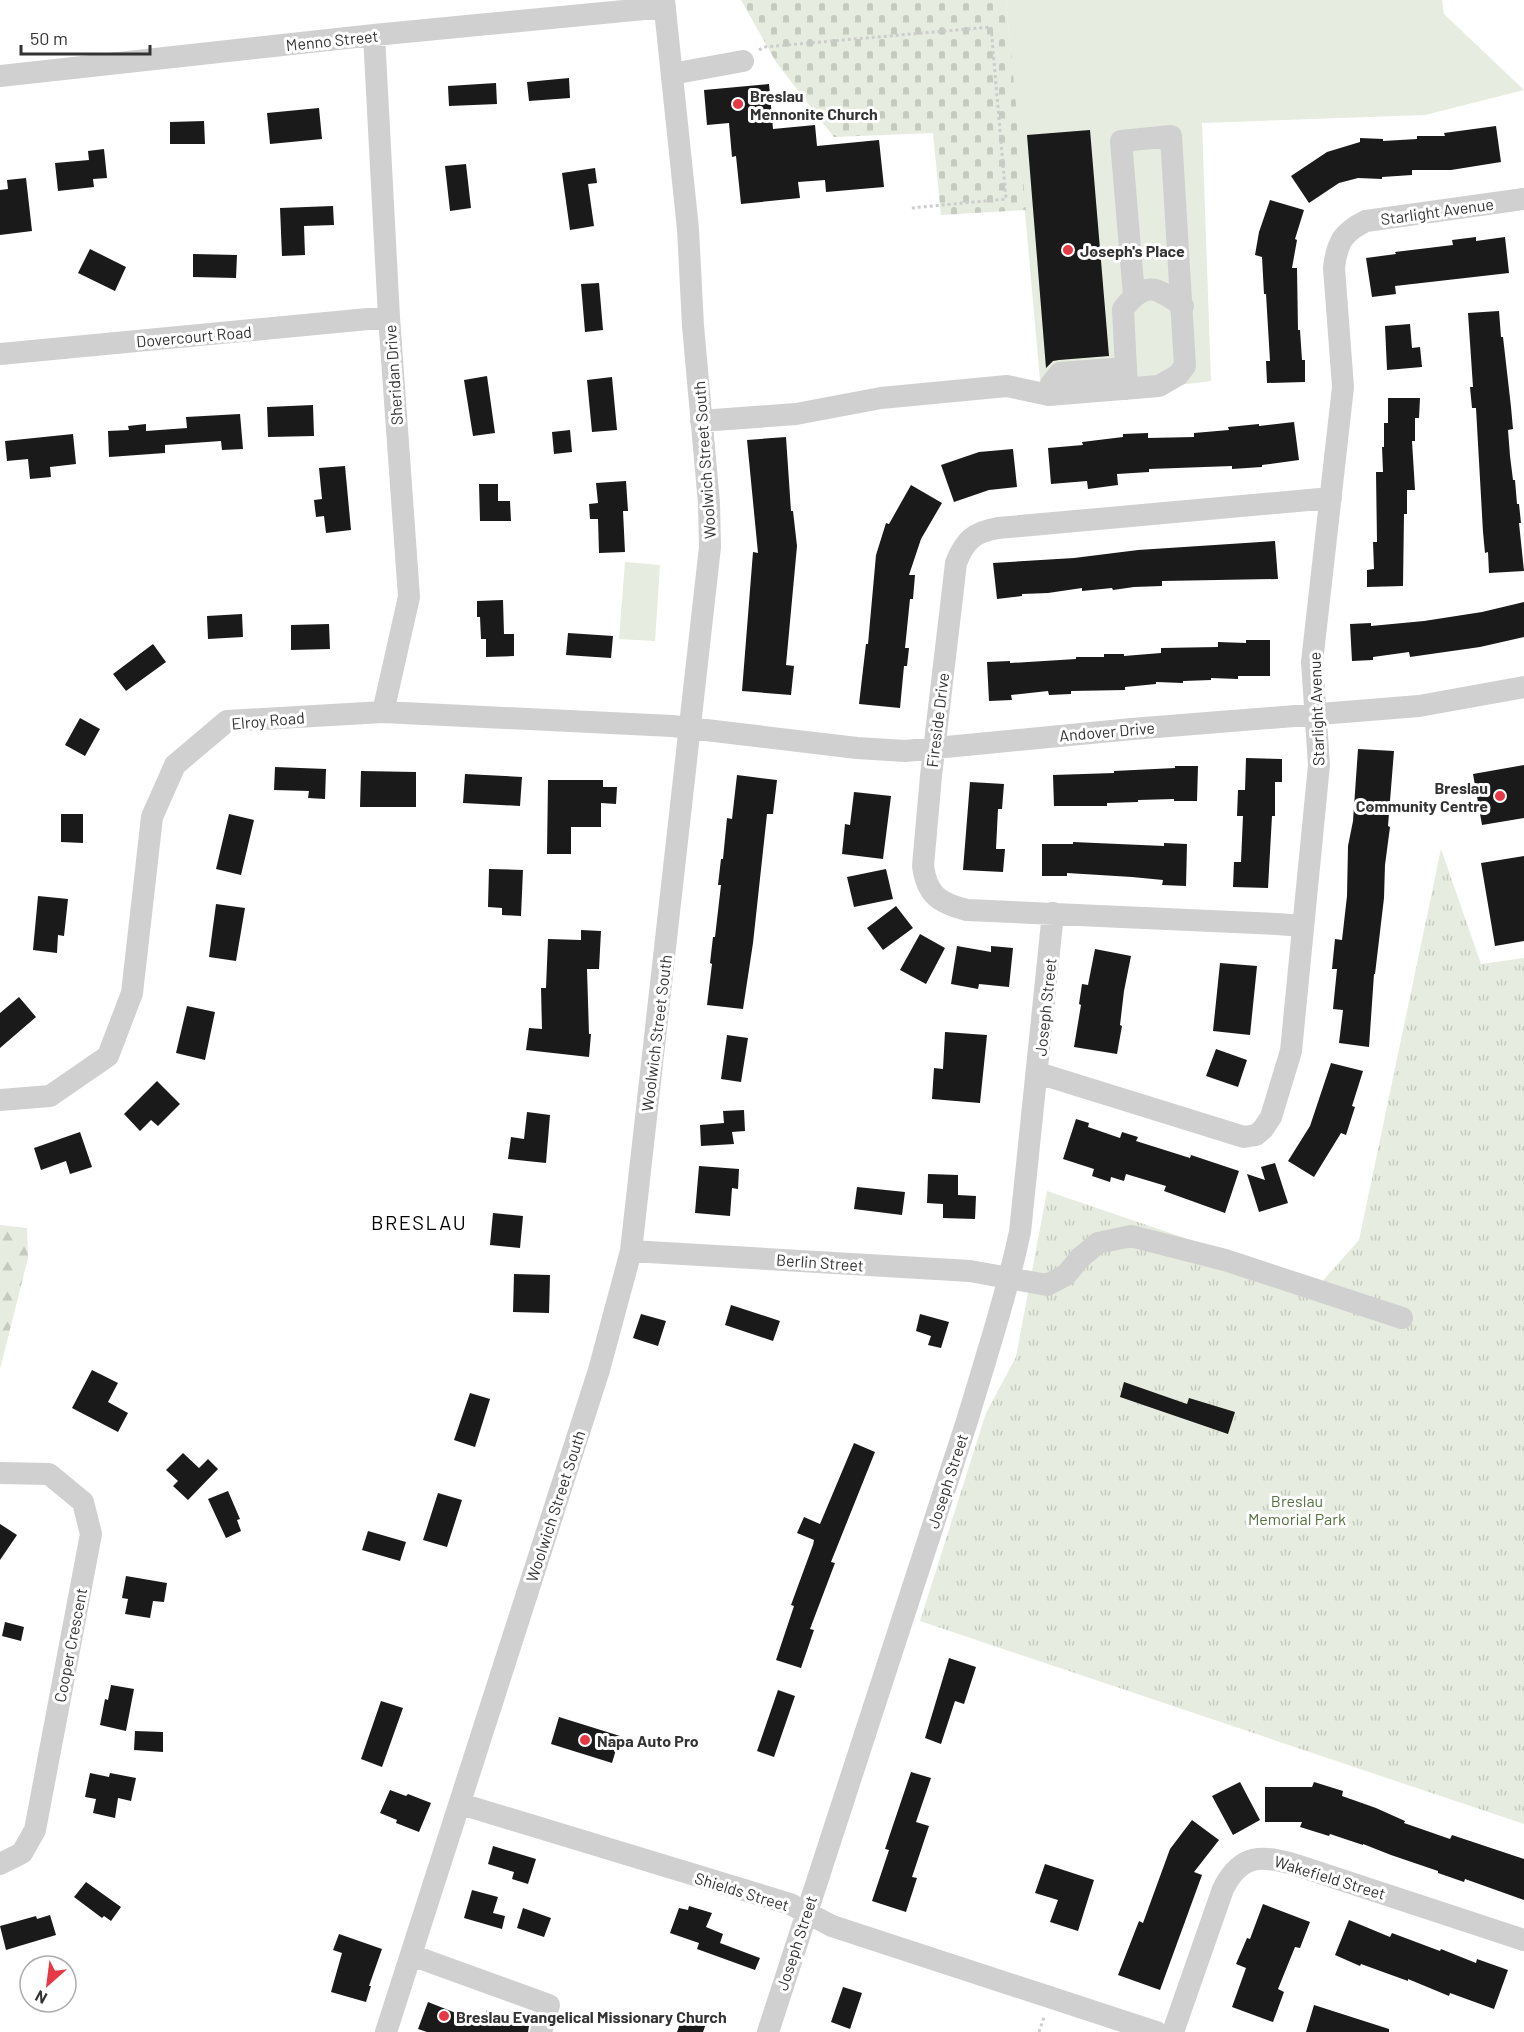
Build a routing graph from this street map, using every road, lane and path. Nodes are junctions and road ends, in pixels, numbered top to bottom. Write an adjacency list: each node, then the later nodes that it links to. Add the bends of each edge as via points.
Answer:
1 (665, 3): 2 (street, Menno Street); 4 (street, Woolwich Street South)
2 (374, 35): 5 (street, Menno Street); 10 (street, Sheridan Drive)
3 (744, 61): 4 (street); 7 (path, via 764,47 991,27 1006,199)
4 (672, 74): 13 (street, Woolwich Street South)
5 (0, 76)
6 (1524, 199): 14 (street, Starlight Avenue, via 1366,221 1340,241 1334,268 1344,387)
7 (911, 208)
8 (1134, 296): 9 (street, via 1142,290 1160,291); 9 (street, via 1120,141 1171,136); 12 (street, via 1123,309)
9 (1183, 306): 12 (street, via 1185,366 1178,375 1159,386)
10 (388, 317): 11 (street, Dovercourt Road); 16 (street, Sheridan Drive, via 409,597)
11 (0, 354)
12 (1127, 378): 13 (street, via 1049,395 1007,386 881,398 796,414)
13 (701, 420): 18 (street, Woolwich Street South, via 710,547)
14 (1331, 498): 17 (street, Starlight Avenue, via 1312,662); 19 (street, Fireside Drive, via 998,528 973,536 956,563)
15 (1524, 687): 17 (street, Andover Drive, via 1419,706)
16 (383, 712): 18 (street, Elroy Road); 23 (street, Elroy Road, via 227,722 175,765 152,817 132,993 108,1056 50,1096)
17 (1316, 714): 19 (street, Andover Drive); 21 (street, Starlight Avenue, via 1319,765)
18 (690, 728): 19 (street, Andover Drive, via 857,748 905,751); 24 (street, Woolwich Street South)
19 (934, 747): 20 (street, Fireside Drive, via 923,866 931,892 940,902 967,910)
20 (1053, 913): 21 (street, Fireside Drive); 22 (street, Joseph Street)
21 (1303, 926): 22 (street, Starlight Avenue, via 1291,1051 1271,1117 1256,1135 1244,1137)
22 (1038, 1073): 25 (street, Joseph Street, via 1020,1232)
23 (0, 1100)
24 (631, 1251): 25 (street, Berlin Street, via 970,1271); 28 (street, Woolwich Street South, via 598,1370)
25 (1009, 1278): 26 (street, Berlin Street, via 1047,1285 1066,1275 1098,1243 1131,1236 1225,1260); 30 (street, Joseph Street, via 967,1420)
26 (1402, 1318)
27 (0, 1473): 29 (street, Cooper Crescent, via 49,1474 83,1502 91,1534 35,1830 22,1852)
28 (461, 1804): 30 (street, Shields Street, via 790,1904); 32 (street, Woolwich Street South)
29 (0, 1864)
30 (806, 1913): 36 (street, Joseph Street); 38 (street, Shields Street, via 832,1926)
31 (1524, 1940): 39 (street, Wakefield Street, via 1296,1865 1259,1858 1234,1872 1223,1889)
32 (411, 1955): 34 (street, Woolwich Street South); 35 (street, via 549,2005)
33 (1046, 2012): 37 (path)
34 (386, 2032)
35 (541, 2032)
36 (768, 2032)
37 (1039, 2032)
38 (1156, 2032)
39 (1173, 2032)

